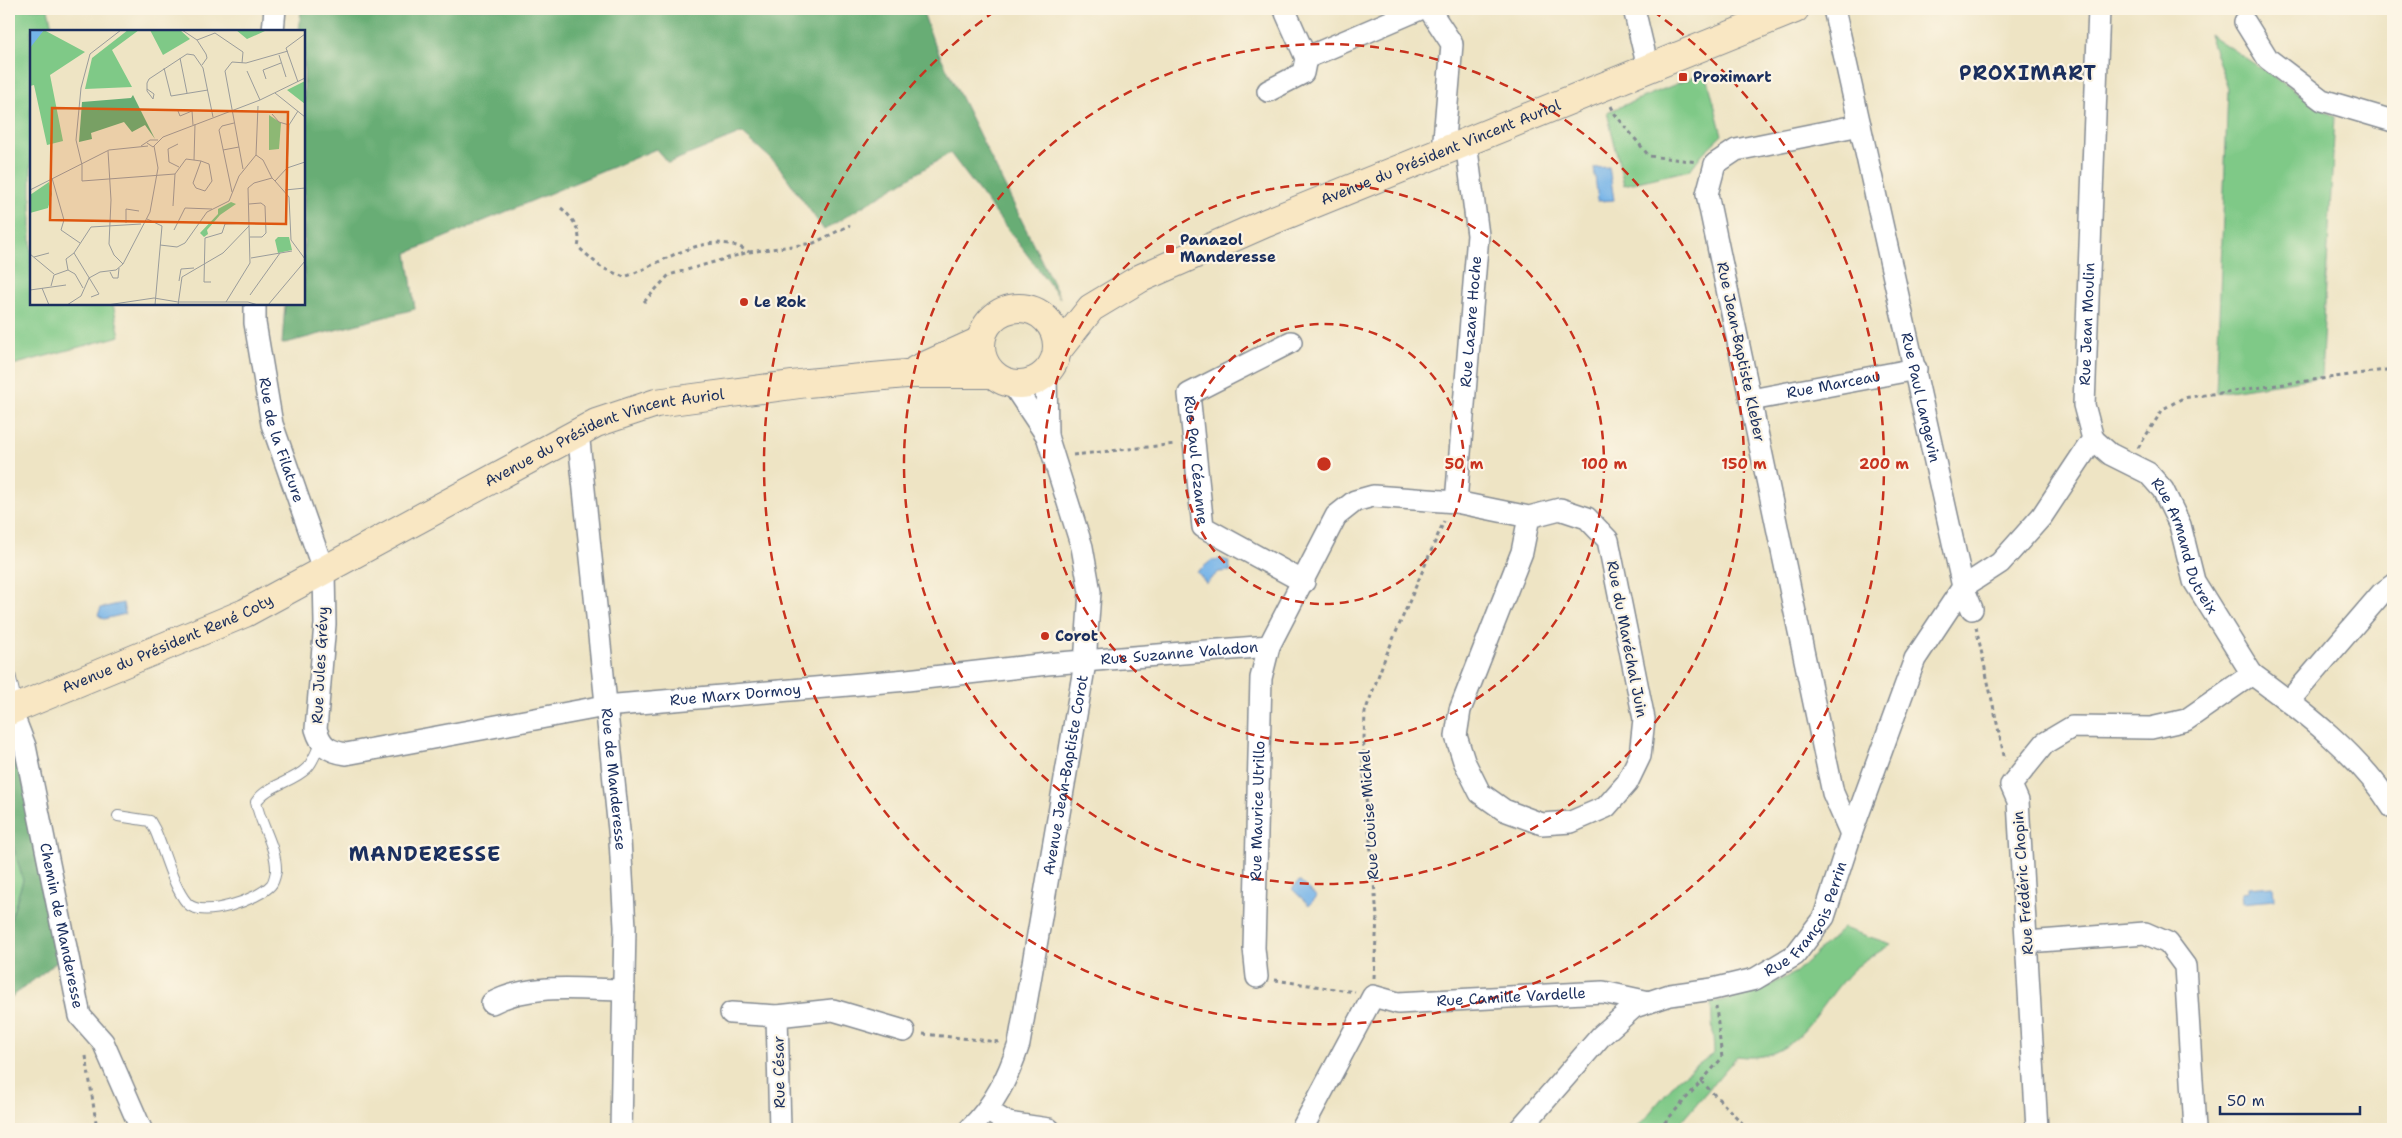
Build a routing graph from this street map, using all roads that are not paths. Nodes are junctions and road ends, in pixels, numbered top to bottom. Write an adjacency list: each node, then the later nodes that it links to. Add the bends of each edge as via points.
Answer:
1 (275, 9): 10 (street)
2 (1420, 9): 11 (street)
3 (1429, 9): 16 (street, Rue Lazare Hoche, via 1452,44 1444,139)
4 (1634, 9): 12 (street)
5 (1795, 9): 12 (street, Avenue du Président Vincent Auriol)
6 (1834, 9): 15 (street, Rue Paul Langevin)
7 (2100, 9): 29 (street, Rue Jean Moulin, via 2084,405)
8 (1286, 14): 11 (street)
9 (2245, 22): 14 (street, via 2268,59 2322,100)
10 (273, 30)
11 (1306, 58): 13 (street, via 1303,73)
12 (1648, 68): 16 (street, Avenue du Président Vincent Auriol)
13 (1268, 91)
14 (2393, 121)
15 (1860, 125): 23 (street, Rue Paul Langevin); 26 (street, Rue Jean-Baptiste Kleber, via 1736,150 1715,164 1707,194)
16 (1456, 146): 18 (street, Avenue du Président Vincent Auriol, via 1180,260 1141,278); 30 (street, Rue Lazare Hoche, via 1478,234)
17 (255, 305): 32 (street, Rue de la Filature, via 255,323 272,424)
18 (1091, 308): 19 (street, Avenue du Président Vincent Auriol); 22 (street, Avenue du Président Vincent Auriol)
19 (1035, 312): 20 (street, via 1024,308 1005,309 990,319); 22 (street, via 1052,328)
20 (980, 341): 24 (street, Avenue du Président Vincent Auriol); 25 (street, via 984,364)
21 (1291, 342): 33 (street, Rue Paul Cézanne, via 1189,394 1203,527)
22 (1052, 362): 25 (street, via 1037,381 1025,385); 28 (street, Avenue Jean-Baptiste Corot)
23 (1916, 368): 26 (street, Rue Marceau); 35 (street, Rue Paul Langevin)
24 (906, 374): 25 (street, Avenue du Président Vincent Auriol); 27 (street, Avenue du Président Vincent Auriol, via 656,403)
25 (1002, 379): 28 (street, Avenue Jean-Baptiste Corot)
26 (1750, 400): 48 (street, Rue Jean-Baptiste Kleber, via 1833,793)
27 (578, 431): 32 (street, Avenue du Président Vincent Auriol); 42 (street, Rue de Manderesse)
28 (1047, 436): 38 (street, Avenue Jean-Baptiste Corot, via 1082,547 1090,592)
29 (2093, 439): 35 (street, via 2042,516 2000,564); 40 (street, Rue Armand Dutreix, via 2110,454 2148,473 2163,490 2180,524 2194,581)
30 (1456, 502): 31 (street, Rue du Maréchal Juin); 33 (street, Rue Suzanne Valadon, via 1373,496 1355,501 1336,516)
31 (1529, 517): 31 (street, Rue du Maréchal Juin, via 1522,552 1460,710 1456,736 1480,793 1504,810 1542,824 1571,822 1606,807 1627,783 1640,756 1644,719 1608,540 1588,518 1560,509)
32 (324, 572): 43 (street, Avenue du Président René Coty, via 245,613); 44 (street, Rue Jules Grévy, via 325,624 315,718)
33 (1304, 582): 37 (street, Rue Suzanne Valadon)
34 (2393, 585): 41 (street, via 2381,594)
35 (1963, 587): 36 (street, Rue Paul Langevin); 48 (street, Rue François Perrin, via 1915,659)
36 (1972, 609)
37 (1269, 646): 38 (street, Rue Suzanne Valadon); 50 (street, Rue Maurice Utrillo, via 1261,678 1254,948)
38 (1085, 662): 42 (street, Rue Marx Dormoy); 57 (street, Avenue Jean-Baptiste Corot, via 1019,1044 1010,1074)
39 (9, 670): 43 (lane)
40 (2252, 674): 41 (street); 49 (street, Rue Frédéric Chopin, via 2186,720 2151,728 2072,727 2045,743 2011,785 2018,801)
41 (2289, 701): 46 (street, via 2348,753)
42 (605, 706): 45 (street, Rue Marx Dormoy); 51 (street, Rue de Manderesse, via 625,927)
43 (12, 709): 58 (street, Chemin de Manderesse, via 25,746 80,1016 103,1042)
44 (320, 743): 45 (street, Rue Jules Grévy, via 332,752 346,754); 47 (lane, via 309,767 263,792 256,802 258,816 274,856 276,870 273,883 230,906 212,911 188,904 150,821)
45 (390, 745)
46 (2391, 798)
47 (118, 816)
48 (1851, 834): 52 (street, Rue François Perrin, via 1824,917 1795,955 1755,979)
49 (2027, 942): 65 (street, Rue Frédéric Chopin); 66 (street, via 2145,933 2168,943 2185,966)
50 (1257, 977)
51 (624, 990): 53 (street, via 526,990 508,994); 59 (street, Rue de Manderesse)
52 (1649, 1002): 63 (street, Rue Camille Vardelle, via 1603,992 1398,1002 1373,996); 64 (street, Rue François Perrin, via 1634,1006 1601,1036)
53 (492, 1003)
54 (731, 1013): 55 (street, Rue César)
55 (778, 1016): 56 (street, Rue César, via 833,1010); 60 (street, Rue César)
56 (904, 1031)
57 (988, 1111): 61 (street, Avenue Jean-Baptiste Corot); 62 (street, via 1008,1123)
58 (141, 1129)
59 (621, 1129)
60 (780, 1129)
61 (970, 1129)
62 (1049, 1129)
63 (1302, 1129)
64 (1520, 1129)
65 (2037, 1129)
66 (2195, 1129)

